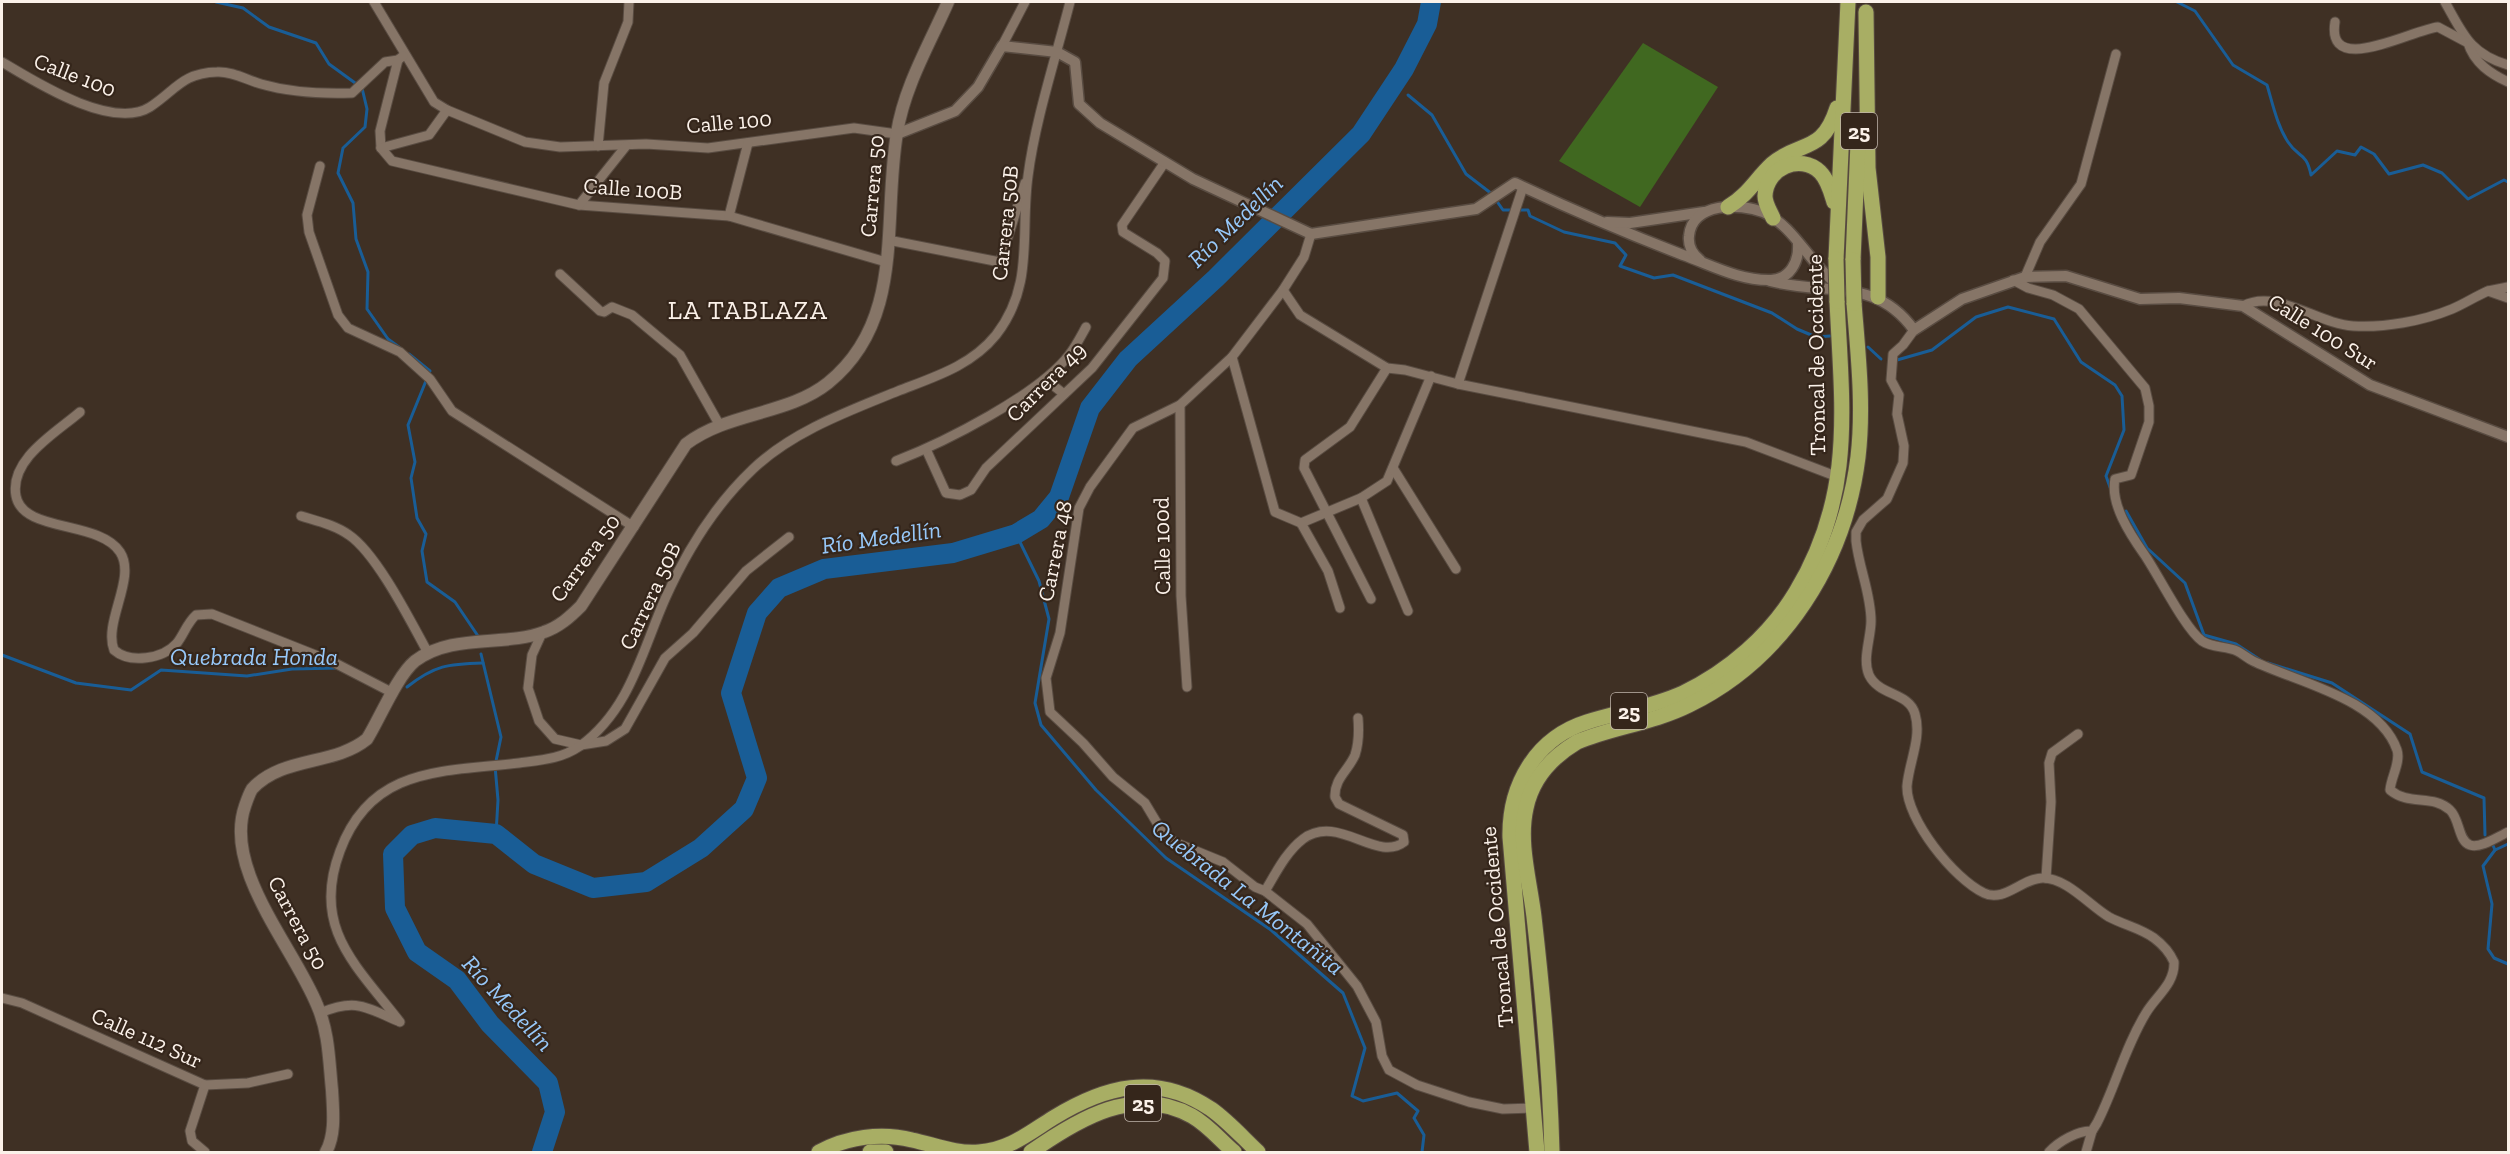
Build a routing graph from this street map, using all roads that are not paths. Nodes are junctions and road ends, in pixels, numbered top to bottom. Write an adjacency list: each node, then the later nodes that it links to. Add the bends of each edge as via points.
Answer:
1 (374, 2): 14 (street)
2 (628, 2): 22 (street, via 628,22 604,83)
3 (948, 2): 20 (main road, Carrera 50, via 909,92)
4 (1025, 2): 11 (street, Calle 100)
5 (1070, 2): 12 (street, Carrera 50B)
6 (1848, 2): 17 (highway, Troncal de Occidente / 25)
7 (2445, 2): 10 (street)
8 (1866, 7): 48 (highway, via 1868,168 1878,257); 49 (highway, Troncal de Occidente / 25, bridge, via 1854,260)
9 (2335, 22): 10 (street, via 2333,36 2346,50 2363,49 2438,27)
10 (2468, 43): 16 (street, via 2492,60); 18 (street, via 2481,65)
11 (1002, 46): 12 (street); 20 (street, Calle 100, via 978,87 955,111)
12 (1057, 52): 25 (street, via 1075,62 1079,104 1086,113); 27 (street, Carrera 50B)
13 (2116, 54): 42 (street, via 2081,184 2040,242)
14 (402, 57): 15 (street, Calle 100, via 385,62 352,93 262,84 219,72 189,76 148,108 115,112 49,90); 19 (street, Calle 100, via 434,102); 24 (street, via 380,131)
15 (2, 62)
16 (2508, 65)
17 (1843, 79): 30 (highway, via 1828,129 1810,145 1772,164 1750,192); 31 (highway, Troncal de Occidente / 25)
18 (2508, 82)
19 (447, 110): 22 (street, Calle 100, via 525,142 560,147); 24 (street, via 429,135)
20 (897, 134): 21 (street, Calle 100, via 854,128); 37 (main road, Carrera 50)
21 (748, 143): 23 (street, Calle 100, via 708,148); 33 (street)
22 (598, 146): 23 (street, Calle 100)
23 (626, 146): 29 (street)
24 (381, 148): 29 (street, Calle 100B, via 392,161)
25 (1165, 162): 36 (street); 59 (street, Carrera 49, via 1122,225 1123,232 1165,261 1163,278 1092,368)
26 (320, 166): 72 (street, via 308,224 338,315 348,328 395,349 428,377 452,411)
27 (1028, 178): 37 (street, via 1000,261); 84 (street, Carrera 50B, via 1021,285 1012,311 997,334 977,355 947,372 815,427 753,468 693,546 666,598 627,692 611,716)
28 (1523, 187): 35 (street); 36 (street, via 1515,183 1476,209); 58 (street)
29 (579, 206): 33 (street, Calle 100B)
30 (1728, 207): 32 (street); 34 (street, via 1751,208)
31 (1837, 210): 34 (highway, via 1826,178 1819,171 1796,163 1777,171 1767,186 1766,204); 49 (highway, Troncal de Occidente / 25, bridge, via 1836,259)
32 (1707, 211): 35 (street, via 1630,223); 40 (street, via 1693,222 1690,231 1691,249)
33 (729, 216): 39 (street, Calle 100B)
34 (1773, 218): 38 (street)
35 (1594, 221): 40 (street)
36 (1311, 234): 46 (street, Carrera 48, via 1304,257)
37 (888, 240): 39 (main road, Carrera 50)
38 (1798, 244): 43 (street, via 1799,254 1790,272 1771,280); 49 (street)
39 (886, 262): 62 (main road, Carrera 50, via 875,321 857,355 845,368 811,393)
40 (1702, 262): 43 (street)
41 (560, 274): 62 (street, via 600,311 612,307 632,315 680,355)
42 (2025, 277): 44 (street, Calle 100 Sur); 51 (street, Calle 100 Sur, via 2066,276 2140,299 2179,298)
43 (1761, 279): 49 (street)
44 (2013, 280): 53 (street, Calle 100 Sur, via 1962,299); 85 (street, via 2079,309 2145,388 2149,406 2147,430 2131,475 2115,478 2116,498 2129,531 2188,627 2203,642 2236,650 2252,661 2313,683 2370,715 2397,750 2390,790 2407,800 2431,801 2448,808 2456,816 2467,844 2477,846)
45 (2508, 287): 47 (street)
46 (1283, 290): 54 (street, Carrera 48); 55 (street, via 1300,315)
47 (2488, 291): 50 (street); 51 (street, via 2436,316 2373,326 2335,323 2276,303 2253,301)
48 (1878, 297): 49 (street); 53 (street, via 1892,305)
49 (1846, 298): 67 (highway, Troncal de Occidente / 25, via 1844,425); 103 (highway, Troncal de Occidente / 25, via 1860,395 1857,464 1836,543 1806,602 1776,640 1734,677 1667,715 1577,742 1544,770 1530,795 1524,838)
50 (2508, 298)
51 (2243, 306): 63 (street, Calle 100 Sur, via 2370,385)
52 (1086, 327): 57 (street, Carrera 49, via 1069,355)
53 (1914, 330): 86 (street, Calle 100 Sur, via 1893,354 1891,380 1899,395 1897,414 1904,446 1903,463 1887,499 1863,520 1856,537 1871,612 1868,671 1879,688 1914,708 1917,729 1908,779 1910,802 1923,831 1950,865 1989,895 2001,895)
54 (1232, 357): 60 (street, Carrera 48); 71 (street, via 1275,512)
55 (1387, 369): 56 (street); 69 (street, via 1350,427 1305,460 1304,468)
56 (1431, 376): 58 (street); 66 (street)
57 (1045, 378): 59 (street); 64 (street, Carrera 49)
58 (1458, 384): 67 (street, via 1746,442)
59 (1064, 394): 64 (street, Carrera 49, via 986,468 971,490 960,495 946,493)
60 (1180, 405): 80 (street, Calle 100d, via 1181,596); 87 (street, Carrera 48, via 1133,428 1079,508 1060,633 1046,678 1050,712 1145,804 1174,842 1223,862)
61 (80, 412): 81 (street, via 30,455 17,478 16,497 28,513 103,538 120,552 124,570 111,643 119,654 137,658 162,653 178,642 196,615 212,614 333,662)
62 (719, 424): 72 (main road, Carrera 50, via 680,450)
63 (2508, 437)
64 (926, 449): 65 (street, Carrera 49)
65 (896, 461)
66 (1393, 468): 68 (street, via 1387,481); 74 (street)
67 (1838, 477): 92 (highway, Troncal de Occidente / 25, via 1831,509 1809,567 1791,600 1762,636 1724,669 1683,693 1587,722 1564,733 1538,754 1519,784 1511,810 1510,837)
68 (1360, 498): 69 (street); 77 (street)
69 (1329, 512): 71 (street); 75 (street)
70 (302, 516): 79 (street, via 336,527 361,544)
71 (1301, 523): 76 (street, via 1328,571)
72 (634, 527): 78 (main road, Carrera 50, via 581,606 568,619)
73 (789, 537): 84 (street, via 746,571 693,633 665,658 625,729 606,741)
74 (1456, 569)
75 (1371, 599)
76 (1340, 608)
77 (1408, 611)
78 (542, 633): 79 (main road, Carrera 50, via 466,643); 84 (street, via 529,669 533,707 539,722 555,739)
79 (428, 653): 81 (main road, Carrera 50, via 407,670)
80 (1187, 687)
81 (393, 693): 89 (main road, Carrera 50, via 363,743 263,779 250,791 242,814 243,858)
82 (1358, 717): 87 (street, via 1356,749 1336,784 1335,797 1339,804 1403,835 1404,842 1387,848 1344,834 1314,832 1295,846)
83 (2078, 734): 86 (street, via 2052,753 2049,763 2051,802)
84 (581, 745): 89 (street, Carrera 50B, via 558,759 419,776 395,783 357,815 333,868 331,918 351,959 400,1022 354,1003)
85 (2508, 832)
86 (2046, 878): 93 (street, via 2156,939 2174,962 2173,976 2138,1026)
87 (1266, 891): 92 (street, via 1307,924 1357,986 1376,1022 1382,1056 1389,1070 1417,1085 1475,1104 1503,1109)
88 (2, 998): 91 (street, Calle 112 Sur, via 22,1003)
89 (320, 1013): 95 (main road, Carrera 50, via 334,1114)
90 (288, 1074): 91 (street, via 248,1083)
91 (205, 1084): 94 (street, Calle 112 Sur, via 190,1131 192,1141)
92 (1535, 1108): 102 (highway, Troncal de Occidente / 25)
93 (2092, 1131): 104 (street, via 2067,1139); 105 (street)
94 (205, 1152)
95 (326, 1152)
96 (819, 1152): 101 (highway, 25, via 843,1142 884,1136 962,1152 996,1149 1021,1139 1091,1097 1115,1089 1146,1087 1172,1091 1213,1110)
97 (870, 1152): 98 (highway)
98 (886, 1152)
99 (1031, 1152): 100 (highway, 25, via 1101,1110 1144,1103 1173,1107 1192,1116 1208,1126)
100 (1233, 1152)
101 (1258, 1152)
102 (1537, 1152)
103 (1552, 1152)
104 (2049, 1152)
105 (2086, 1152)

